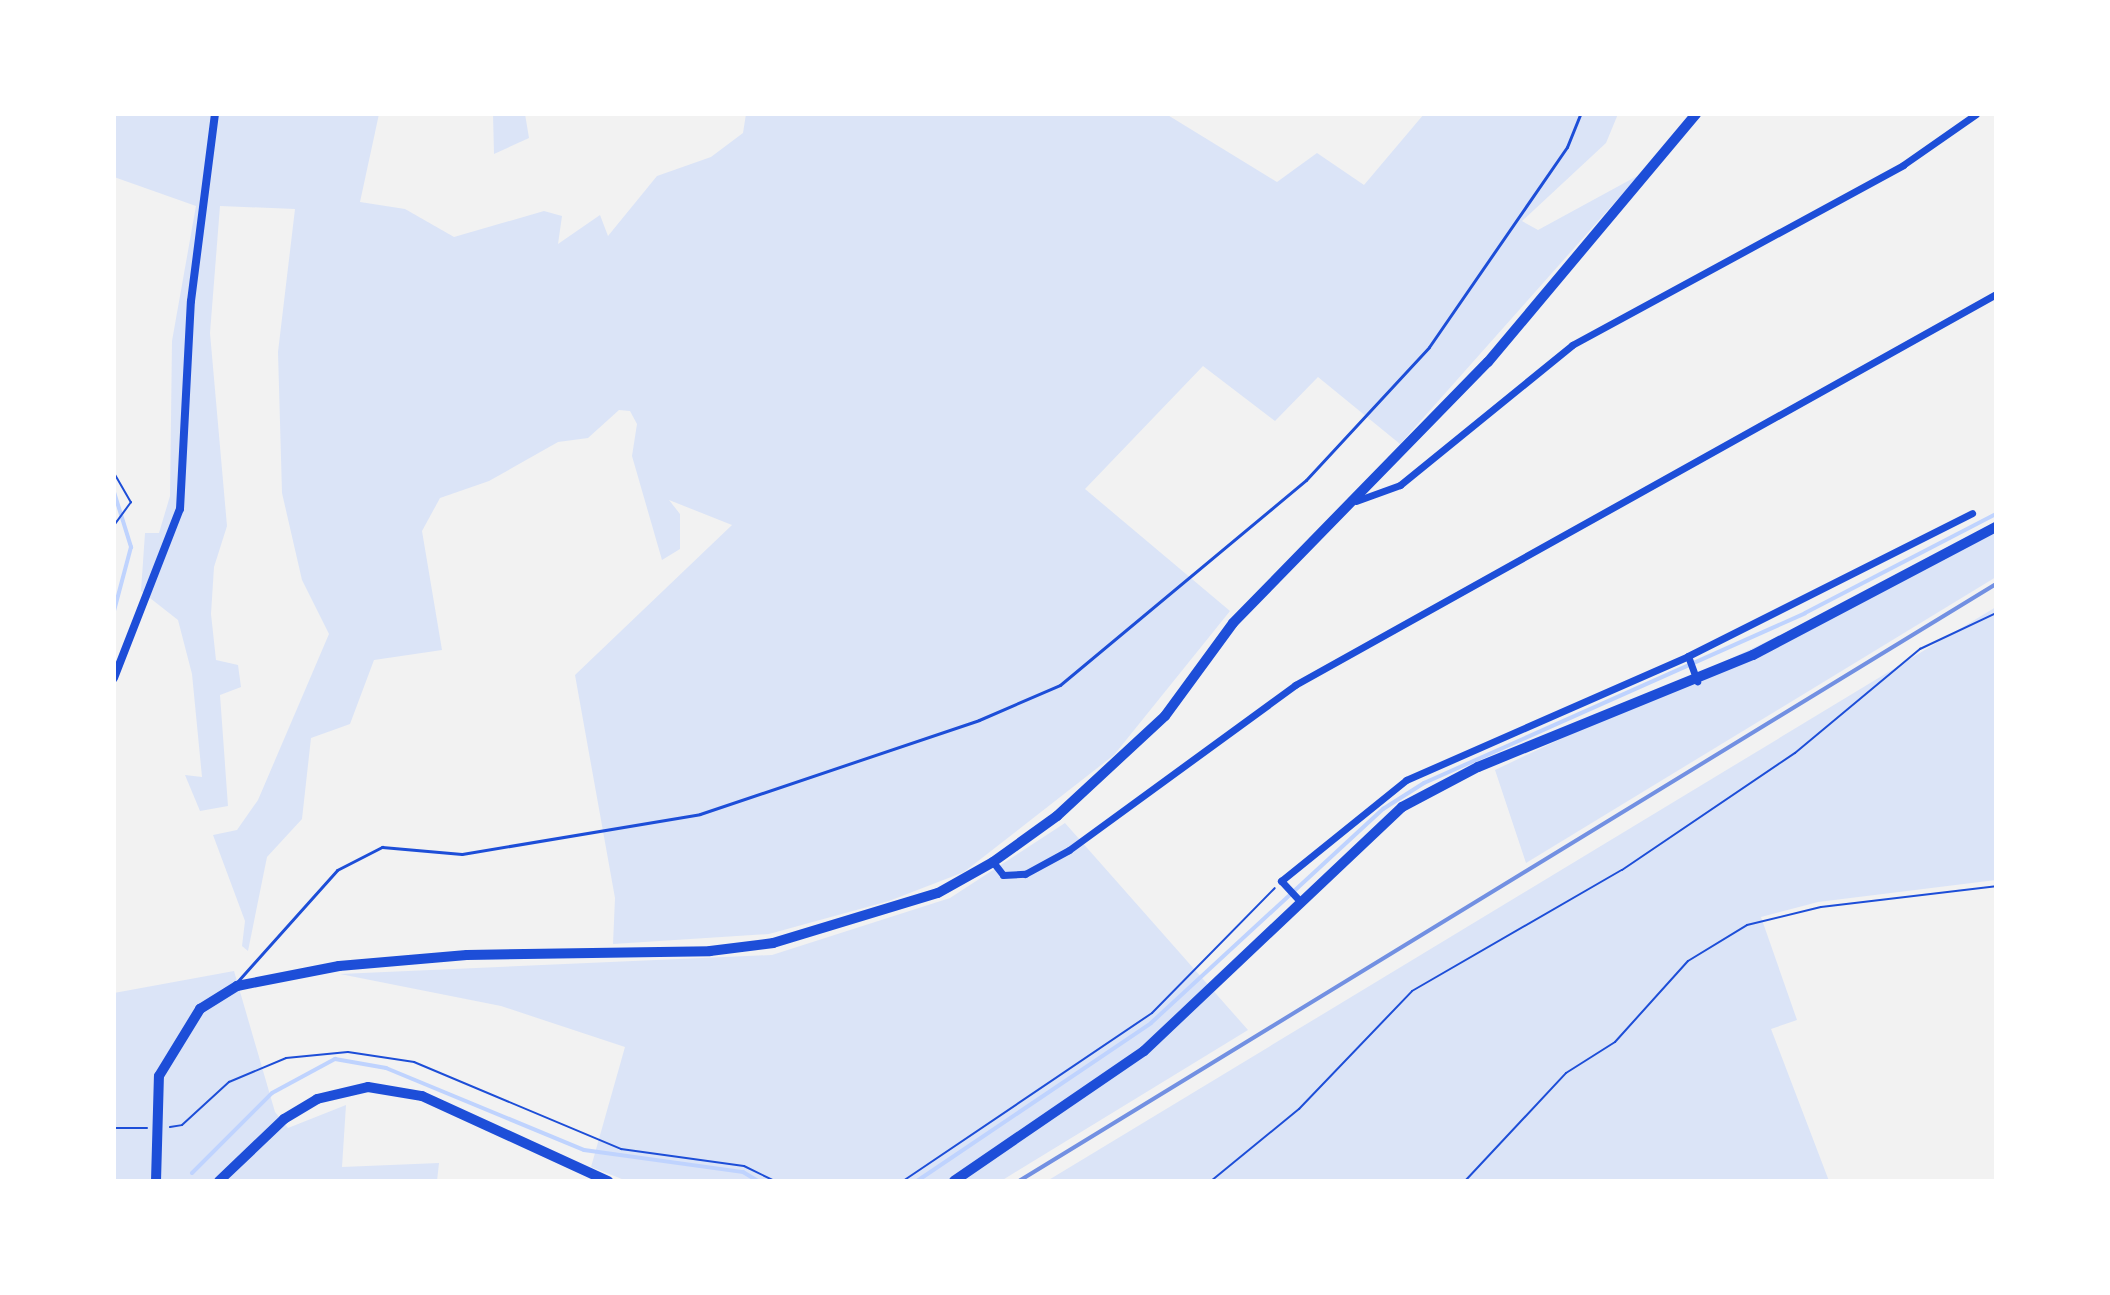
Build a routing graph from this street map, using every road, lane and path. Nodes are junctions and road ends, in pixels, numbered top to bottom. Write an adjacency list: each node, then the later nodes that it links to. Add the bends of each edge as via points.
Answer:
1 (215, 114): 13 (street, via 191,301 180,509)
2 (1580, 114): 19 (lane, via 1567,147 1429,347 1306,480 1060,685 979,720 700,814 462,854 382,847 337,870 294,910 239,974)
3 (1696, 114): 7 (main road, via 1498,351)
4 (1976, 114): 7 (street, via 1903,165 1572,345 1400,485)
5 (1996, 294): 15 (street, via 1295,685 1069,850 1025,874 1003,875)
6 (114, 473): 9 (path, via 131,502)
7 (1356, 501): 15 (main road, via 1233,623 1121,762)
8 (1972, 513): 12 (street)
9 (114, 525)
10 (1996, 527): 14 (main road)
11 (1996, 613): 28 (path, via 1920,649 1795,753 1622,870 1412,991 1299,1109)
12 (1689, 659): 14 (street); 16 (street, via 1406,780)
13 (114, 678)
14 (1696, 678): 18 (main road, via 1478,767 1402,807)
15 (993, 862): 19 (main road, via 938,893 773,943 710,951 467,955 339,966)
16 (1283, 884): 18 (street); 26 (path, via 1152,1013)
17 (1996, 886): 29 (path, via 1821,907 1747,925 1688,961 1615,1042 1566,1073)
18 (1296, 898): 27 (main road, via 1144,1051)
19 (237, 986): 21 (main road, via 200,1009 174,1041 153,1104)
20 (114, 1128): 21 (path)
21 (152, 1128): 22 (main road); 25 (path, via 182,1125 229,1082 286,1058 348,1052 414,1062 621,1149 744,1166)
22 (156, 1181)
23 (219, 1181): 24 (main road, via 284,1119 317,1099 368,1087 422,1096)
24 (608, 1181)
25 (775, 1181)
26 (903, 1181)
27 (954, 1181)
28 (1211, 1181)
29 (1465, 1181)

